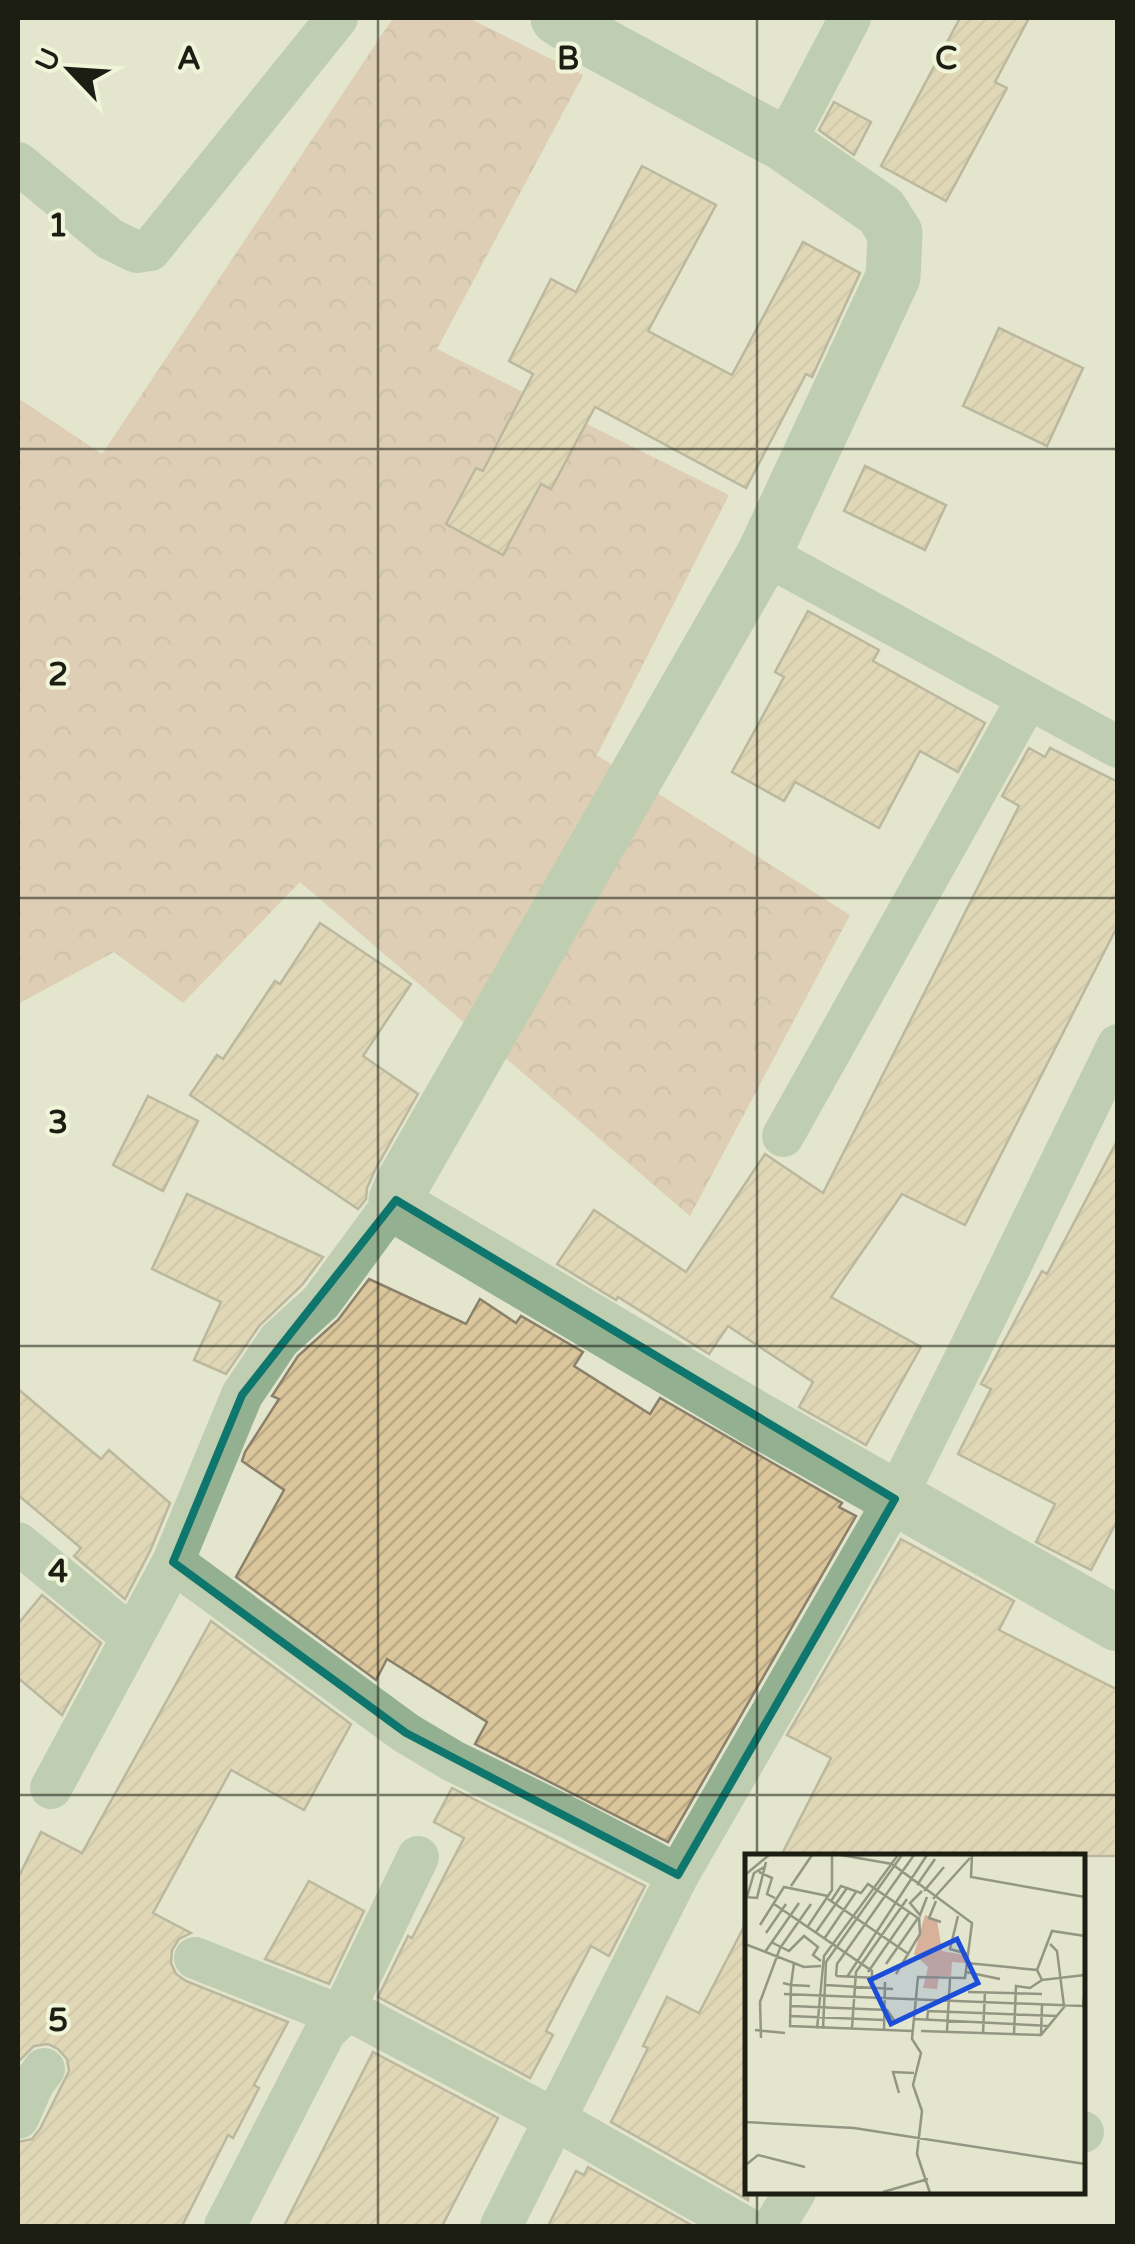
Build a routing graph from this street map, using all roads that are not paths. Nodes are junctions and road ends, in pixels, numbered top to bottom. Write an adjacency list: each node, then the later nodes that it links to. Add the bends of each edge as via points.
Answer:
1 (338, 18): 5 (street, via 150,250 137,252 110,239)
2 (850, 18): 4 (street)
3 (590, 26): 4 (street)
4 (784, 144): 6 (street, via 880,212 894,234 893,277)
5 (18, 163)
6 (764, 554): 7 (street); 11 (street)
7 (1028, 698): 8 (street); 10 (street)
8 (1118, 747)
9 (1118, 1046): 12 (street)
10 (783, 1136)
11 (396, 1200): 12 (street); 14 (street, via 321,1302 279,1340 242,1396)
12 (894, 1499): 15 (street); 19 (street)
13 (18, 1543): 16 (street)
14 (173, 1562): 16 (street); 19 (street, via 406,1733)
15 (1118, 1624)
16 (131, 1636): 17 (street)
17 (51, 1788)
18 (418, 1856): 21 (street)
19 (678, 1875): 24 (street)
20 (195, 1958): 21 (street)
21 (340, 2016): 24 (street, via 356,2014); 26 (street, via 325,2032)
22 (44, 2069): 23 (street)
23 (18, 2118)
24 (556, 2120): 27 (street); 28 (street)
25 (794, 2194): 29 (street)
26 (226, 2226)
27 (501, 2226)
28 (742, 2226)
29 (774, 2226)

